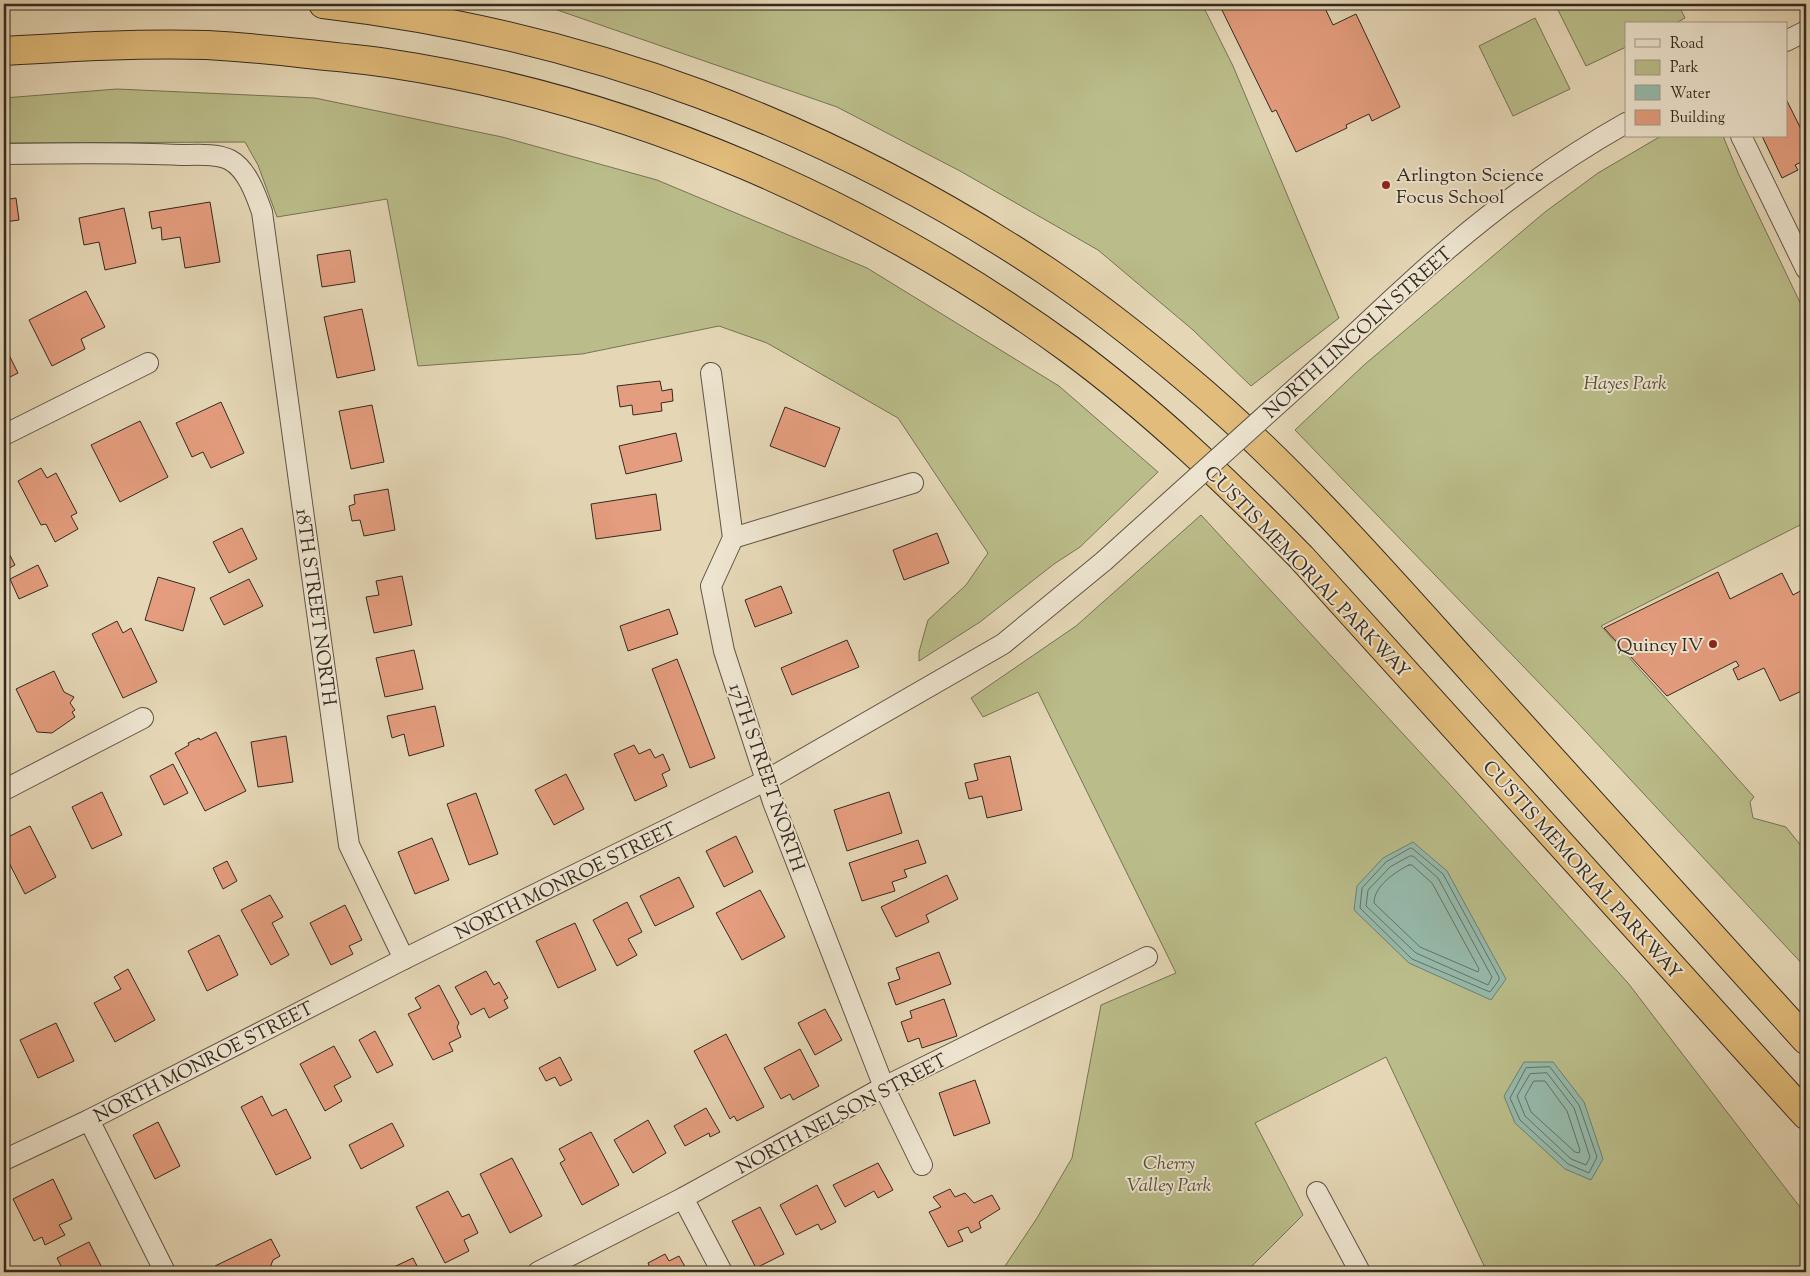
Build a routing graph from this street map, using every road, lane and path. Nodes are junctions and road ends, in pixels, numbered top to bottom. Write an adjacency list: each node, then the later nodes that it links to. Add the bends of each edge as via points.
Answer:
1 (323, 4): 20 (highway, via 396,14 525,40 616,64 693,91 776,123 855,160 971,223 1046,271 1187,379 1298,484 1382,571)
2 (1806, 31): 3 (street)
3 (1788, 40)
4 (4, 51): 22 (highway, CUSTIS MEMORIAL PARKWAY, via 123,44 256,48 388,63 518,89 646,126 730,159 849,212 925,254 999,301 1092,367 1174,435 1238,494 1307,565)
5 (1625, 125): 14 (street, NORTH LINCOLN STREET, bridge, via 1552,170 1449,248)
6 (1741, 138): 8 (street)
7 (4, 154): 19 (street, 18TH STREET NORTH, via 120,152 215,156 230,160 244,173 255,191 262,212 349,845)
8 (1806, 270)
9 (148, 364): 11 (street)
10 (711, 373): 13 (street)
11 (4, 435)
12 (913, 483): 13 (street)
13 (733, 538): 16 (street, 17TH STREET NORTH, via 711,586 724,651)
14 (1104, 561): 16 (street, NORTH MONROE STREET, via 1003,644)
15 (143, 718): 17 (street)
16 (765, 781): 19 (street, NORTH MONROE STREET); 21 (street, 17TH STREET NORTH)
17 (4, 790)
18 (1147, 956): 21 (street, NORTH NELSON STREET)
19 (404, 959): 23 (street, NORTH MONROE STREET)
20 (1806, 1040)
21 (884, 1087): 25 (street, 17TH STREET NORTH); 27 (street, NORTH NELSON STREET)
22 (1806, 1116)
23 (89, 1120): 24 (street, NORTH MONROE STREET); 28 (street)
24 (4, 1160)
25 (922, 1165)
26 (1317, 1192): 31 (street)
27 (683, 1198): 29 (street, NORTH NELSON STREET); 30 (street)
28 (165, 1272)
29 (538, 1272)
30 (722, 1272)
31 (1360, 1272)

